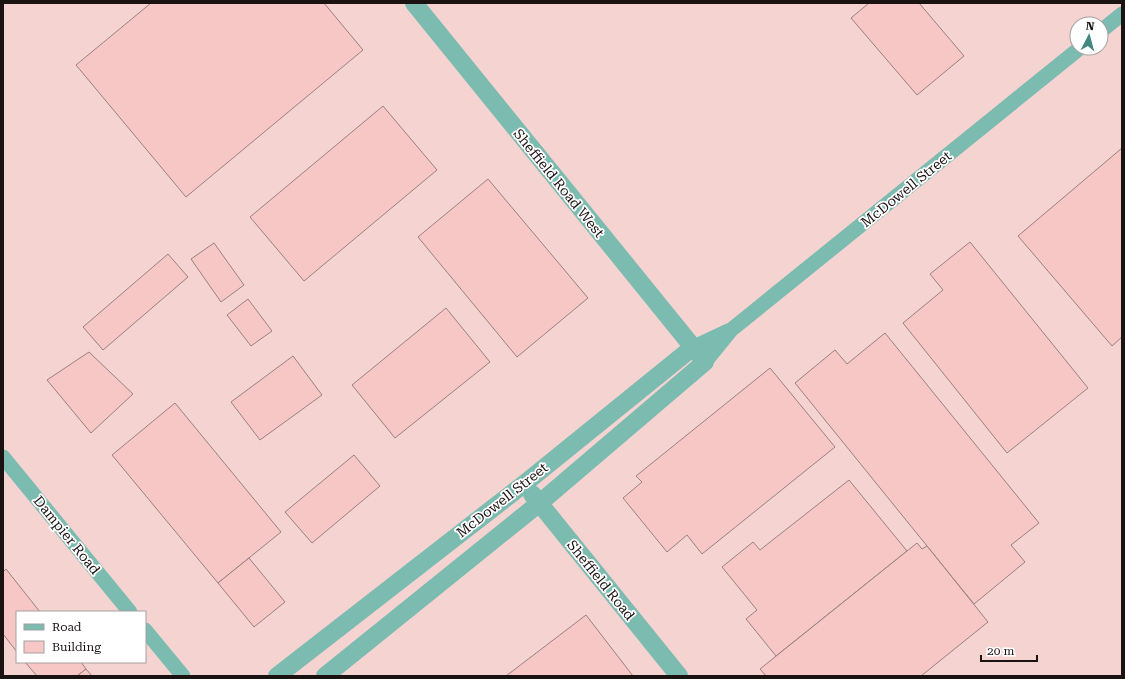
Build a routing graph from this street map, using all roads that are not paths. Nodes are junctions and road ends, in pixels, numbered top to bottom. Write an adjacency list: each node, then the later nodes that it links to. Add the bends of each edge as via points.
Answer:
1 (414, 3): 6 (street, Sheffield Road West)
2 (1122, 14): 3 (street)
3 (1109, 25)
4 (1070, 56): 5 (street, McDowell Street)
5 (731, 330): 6 (street, McDowell Street); 7 (street, McDowell Street)
6 (692, 348): 7 (street, Sheffield Road West); 9 (street, McDowell Street)
7 (704, 362): 10 (street, McDowell Street)
8 (3, 457): 11 (street, Dampier Road)
9 (524, 484): 10 (street, Sheffield Road); 14 (street, McDowell Street)
10 (540, 503): 15 (street, McDowell Street); 16 (street, Sheffield Road)
11 (129, 611)
12 (146, 631): 13 (street)
13 (183, 676)
14 (277, 676)
15 (325, 676)
16 (679, 676)

